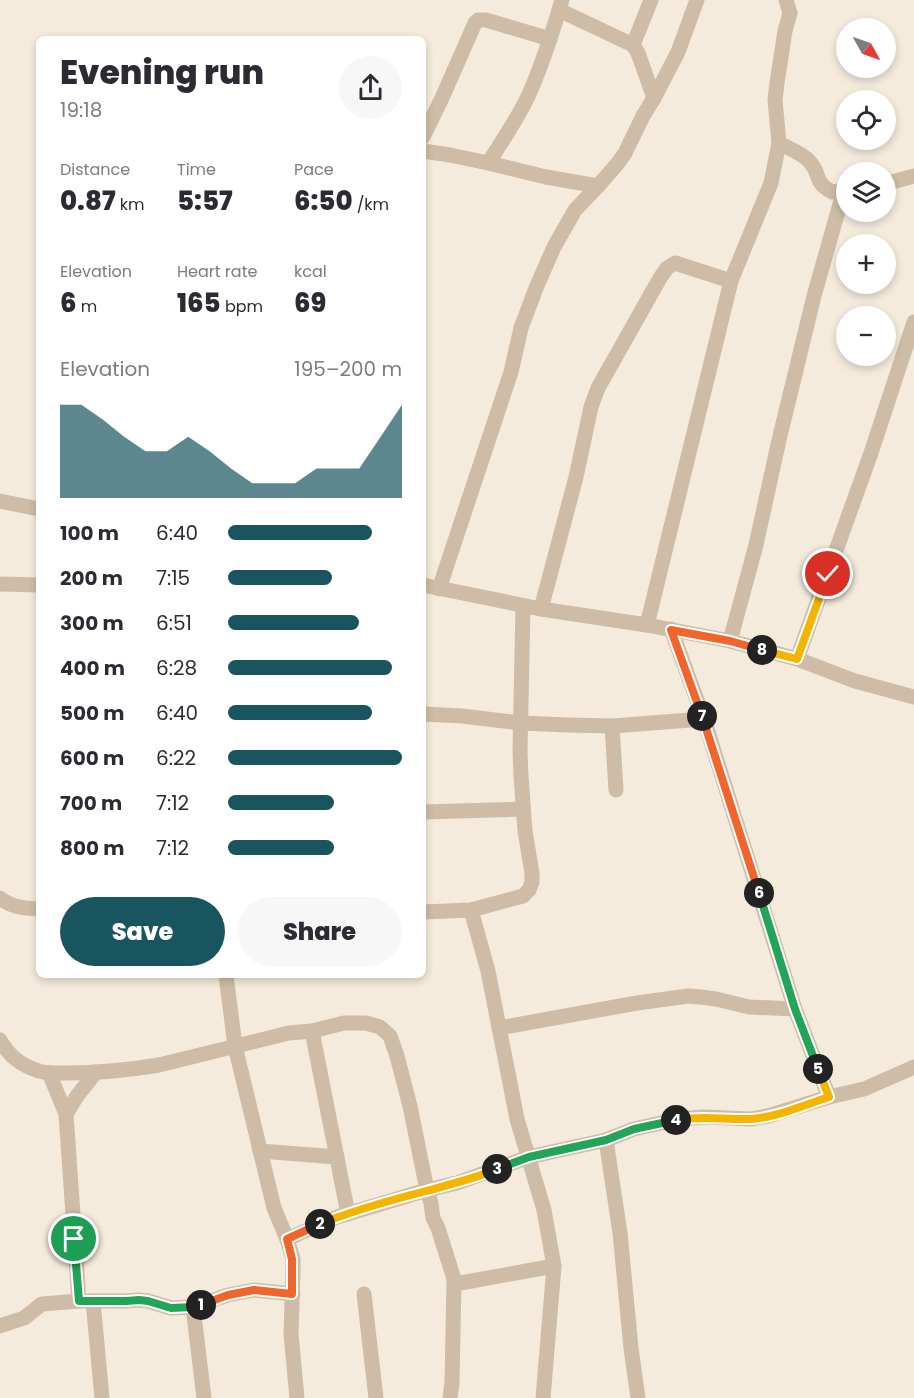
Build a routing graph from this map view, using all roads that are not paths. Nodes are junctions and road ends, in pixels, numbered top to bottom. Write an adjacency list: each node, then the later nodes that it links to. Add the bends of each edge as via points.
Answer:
1 (651, 0): 6 (street)
2 (697, 0): 7 (street, via 678,52)
3 (786, 0): 9 (street, via 790,13 775,100)
4 (561, 5): 5 (street); 6 (street)
5 (550, 39): 8 (street, via 478,20); 11 (street, via 530,92)
6 (633, 45): 7 (street)
7 (654, 98): 14 (street, via 625,153)
8 (426, 131)
9 (778, 143): 15 (street, via 807,158 821,185); 17 (street, via 771,183)
10 (426, 151): 11 (street)
11 (488, 163): 14 (street)
12 (914, 176): 13 (street)
13 (896, 181)
14 (598, 186): 24 (street, via 566,224 536,288)
15 (836, 191)
16 (836, 221): 29 (street)
17 (731, 281): 26 (street, via 675,263 660,278 591,407); 27 (street)
18 (914, 322): 30 (street)
19 (0, 501): 20 (street)
20 (36, 508)
21 (0, 584): 22 (street)
22 (36, 585)
23 (426, 586): 24 (street)
24 (440, 589): 25 (street)
25 (524, 606): 26 (street); 34 (street)
26 (541, 609): 27 (street)
27 (647, 625): 28 (street)
28 (671, 630): 29 (street); 33 (street)
29 (730, 641): 30 (street)
30 (797, 659): 31 (street, via 855,681)
31 (914, 696)
32 (426, 714): 34 (street)
33 (704, 720): 35 (street); 44 (street)
34 (521, 723): 35 (street); 37 (street)
35 (612, 726): 36 (street)
36 (616, 790)
37 (524, 809): 38 (street); 41 (street, via 532,873 529,890 523,896)
38 (426, 812)
39 (0, 898): 40 (street, via 17,908)
40 (36, 909)
41 (471, 910): 42 (street); 45 (street)
42 (426, 912)
43 (226, 978): 48 (street)
44 (795, 1009): 45 (street, via 749,1008 688,996); 52 (street)
45 (499, 1028): 57 (street, via 517,1119)
46 (312, 1031): 48 (street); 56 (street); 58 (street, via 344,1023 366,1023 380,1027 390,1036 410,1106)
47 (0, 1040): 51 (street, via 12,1057)
48 (235, 1046): 50 (street, via 159,1065); 55 (street)
49 (914, 1067): 52 (street, via 864,1089)
50 (96, 1072): 51 (street); 53 (street)
51 (49, 1073): 53 (street)
52 (829, 1097): 54 (street, via 768,1116 679,1119)
53 (66, 1114): 65 (street)
54 (606, 1140): 57 (street); 74 (street)
55 (260, 1151): 56 (street); 60 (street, via 274,1208)
56 (337, 1157): 59 (street)
57 (529, 1157): 58 (street); 61 (street)
58 (427, 1190): 59 (street); 62 (street)
59 (348, 1214): 60 (street)
60 (287, 1239): 63 (street, via 292,1259)
61 (554, 1266): 62 (street); 73 (street)
62 (455, 1284): 72 (street)
63 (292, 1294): 66 (street, via 254,1290); 70 (street)
64 (364, 1294): 71 (street)
65 (86, 1301): 66 (street, via 139,1300 171,1308); 67 (street, via 42,1304 24,1318); 68 (street)
66 (193, 1307): 69 (street)
67 (0, 1326)
68 (102, 1398)
69 (204, 1398)
70 (297, 1398)
71 (376, 1398)
72 (450, 1398)
73 (543, 1398)
74 (638, 1398)

